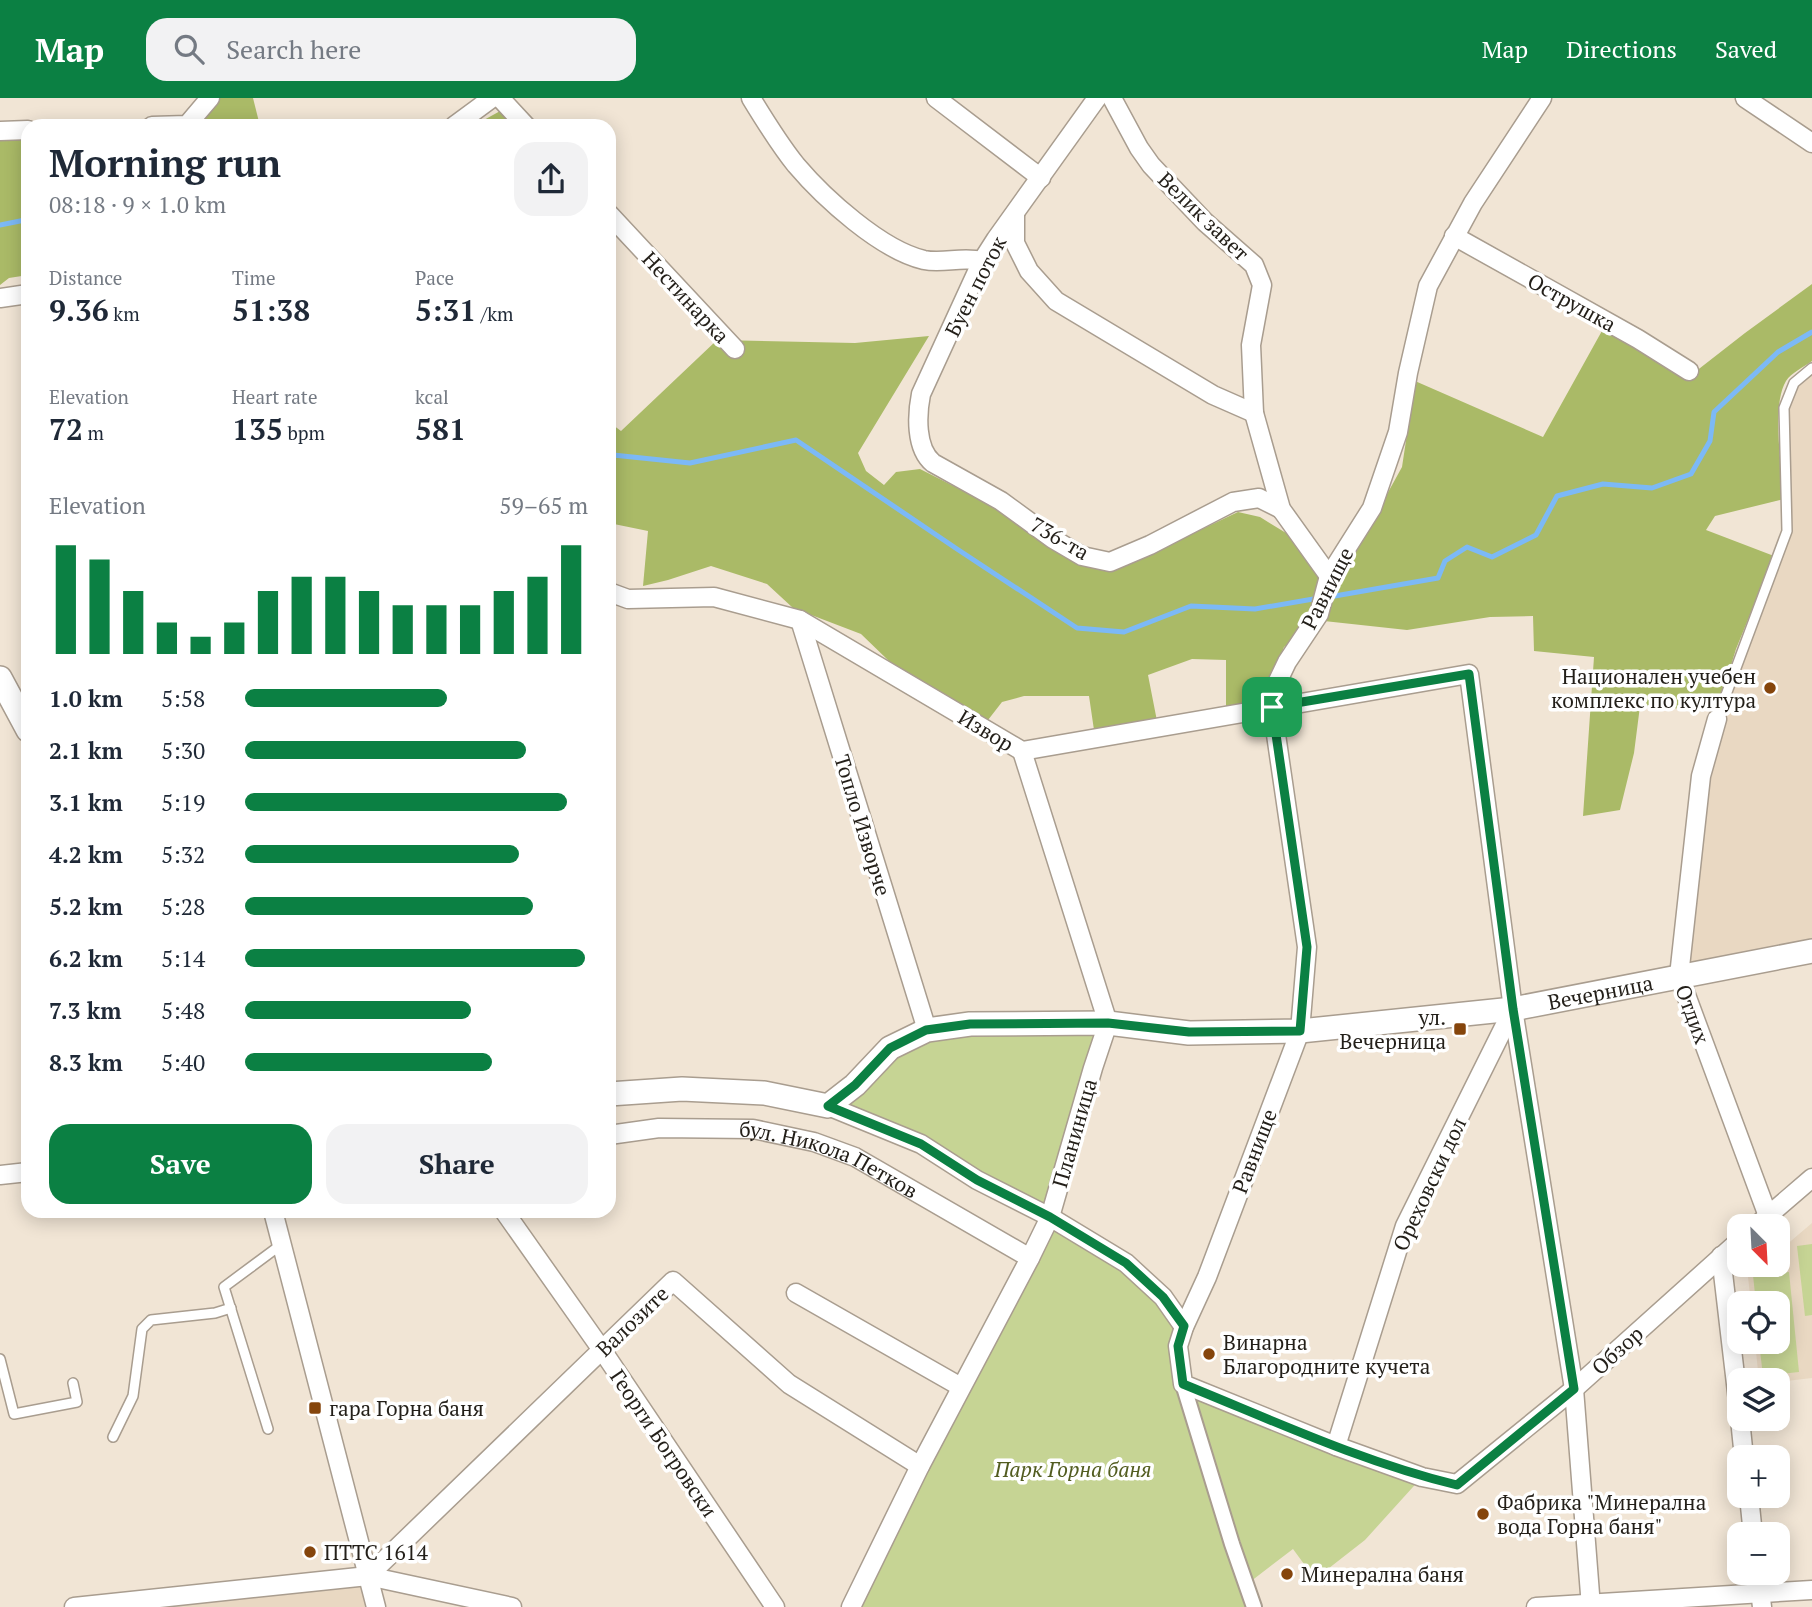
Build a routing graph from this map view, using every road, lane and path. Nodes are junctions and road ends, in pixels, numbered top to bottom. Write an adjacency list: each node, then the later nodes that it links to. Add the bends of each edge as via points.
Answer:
1 (190, 98): 11 (street)
2 (210, 98): 12 (street)
3 (492, 98): 13 (street)
4 (500, 98): 14 (street)
5 (751, 98): 22 (street, via 796,165 862,226 892,247 927,261)
6 (936, 98): 18 (street)
7 (1097, 98): 18 (street, Буен поток)
8 (1112, 98): 28 (street, Велик завет, via 1151,165 1254,265 1262,285 1251,345)
9 (1542, 98): 21 (street, Равнище)
10 (1745, 98): 17 (street)
11 (188, 119)
12 (192, 119)
13 (464, 119)
14 (520, 119)
15 (21, 130): 16 (street)
16 (0, 131)
17 (1812, 143)
18 (1041, 178): 19 (street, Буен поток)
19 (1015, 214): 22 (street, Буен поток); 28 (street, via 1015,243 1029,271 1056,300 1213,395)
20 (616, 222): 25 (street, Нестинарка)
21 (1454, 236): 27 (street, Острушка); 31 (street, Равнище, via 1428,286 1398,432 1372,508)
22 (982, 261): 29 (street, Буен поток, via 921,394 918,421)
23 (21, 295): 24 (street)
24 (0, 298)
25 (735, 349)
26 (1812, 368): 37 (lane, via 1794,383 1784,408 1787,531)
27 (1689, 371)
28 (1254, 413): 30 (street, Велик завет)
29 (926, 455): 30 (street, 736-та, via 1072,551 1110,562 1233,502 1259,498)
30 (1281, 509): 31 (street, Велик завет)
31 (1329, 576): 35 (street, Равнище, via 1319,614 1287,662)
32 (616, 595): 33 (street, Извор, via 628,599 714,597)
33 (800, 620): 38 (street, Извор); 43 (street, Топло Изворче)
34 (0, 678): 36 (street)
35 (1272, 707): 38 (street, Извор); 41 (street, Извор, via 1469,674); 44 (street, Равнище, via 1307,947)
36 (21, 717)
37 (1717, 719): 40 (street, Отдих, via 1701,776)
38 (1022, 751): 42 (street)
39 (1812, 951): 40 (street, Вечерница)
40 (1679, 976): 41 (street, Вечерница); 51 (street, Отдих)
41 (1513, 1009): 44 (street, Вечерница); 69 (street); 72 (street, Ореховски дол, via 1405,1226)
42 (1108, 1023): 43 (street, Вечерница, via 970,1024); 44 (street, Вечерница, via 1189,1032); 53 (street, Планиница)
43 (926, 1030): 46 (street, Вечерница, via 890,1048)
44 (1300, 1031): 62 (street, Равнище)
45 (616, 1094): 46 (street, бул. Никола Петков, via 682,1089 764,1093)
46 (828, 1106): 53 (street, бул. Никола Петков, via 921,1144 977,1180)
47 (616, 1134): 59 (street, бул. Никола Петков, via 659,1128 753,1129 814,1142 855,1157)
48 (21, 1173): 49 (street)
49 (0, 1175)
50 (1812, 1178): 52 (street)
51 (1759, 1214)
52 (1771, 1214)
53 (1050, 1217): 59 (street, Планиница); 62 (street, бул. Никола Петков, via 1126,1263 1163,1297)
54 (275, 1218): 56 (street)
55 (509, 1218): 63 (street, Георги Богровски)
56 (282, 1244): 61 (lane, via 224,1287); 74 (street)
57 (1727, 1251): 58 (street, Обзор)
58 (1721, 1256): 65 (street); 69 (street, Обзор)
59 (1030, 1258): 68 (street, Планиница)
60 (796, 1293): 68 (street)
61 (231, 1308): 70 (lane); 71 (lane, via 151,1320 142,1329 133,1396)
62 (1184, 1326): 67 (street, Равнище, via 1178,1346)
63 (602, 1350): 73 (street, Валозите, via 673,1281 789,1384); 74 (street, Валозите); 82 (street, Георги Богровски)
64 (0, 1359): 66 (lane, via 14,1415 77,1402)
65 (1734, 1368)
66 (74, 1383)
67 (1183, 1384): 72 (street, Обзор); 84 (street)
68 (961, 1387): 73 (street, Планиница)
69 (1574, 1389): 72 (street, Обзор, via 1457,1485); 78 (street)
70 (268, 1429)
71 (113, 1437)
72 (1336, 1446)
73 (920, 1466): 83 (street, Планиница)
74 (368, 1576): 77 (street); 80 (street); 81 (street)
75 (1812, 1590): 76 (street)
76 (1761, 1600): 78 (street)
77 (112, 1605): 79 (street)
78 (1591, 1606): 85 (street)
79 (74, 1607)
80 (376, 1607)
81 (512, 1607)
82 (775, 1607)
83 (851, 1607)
84 (1254, 1607)
85 (1536, 1607)

